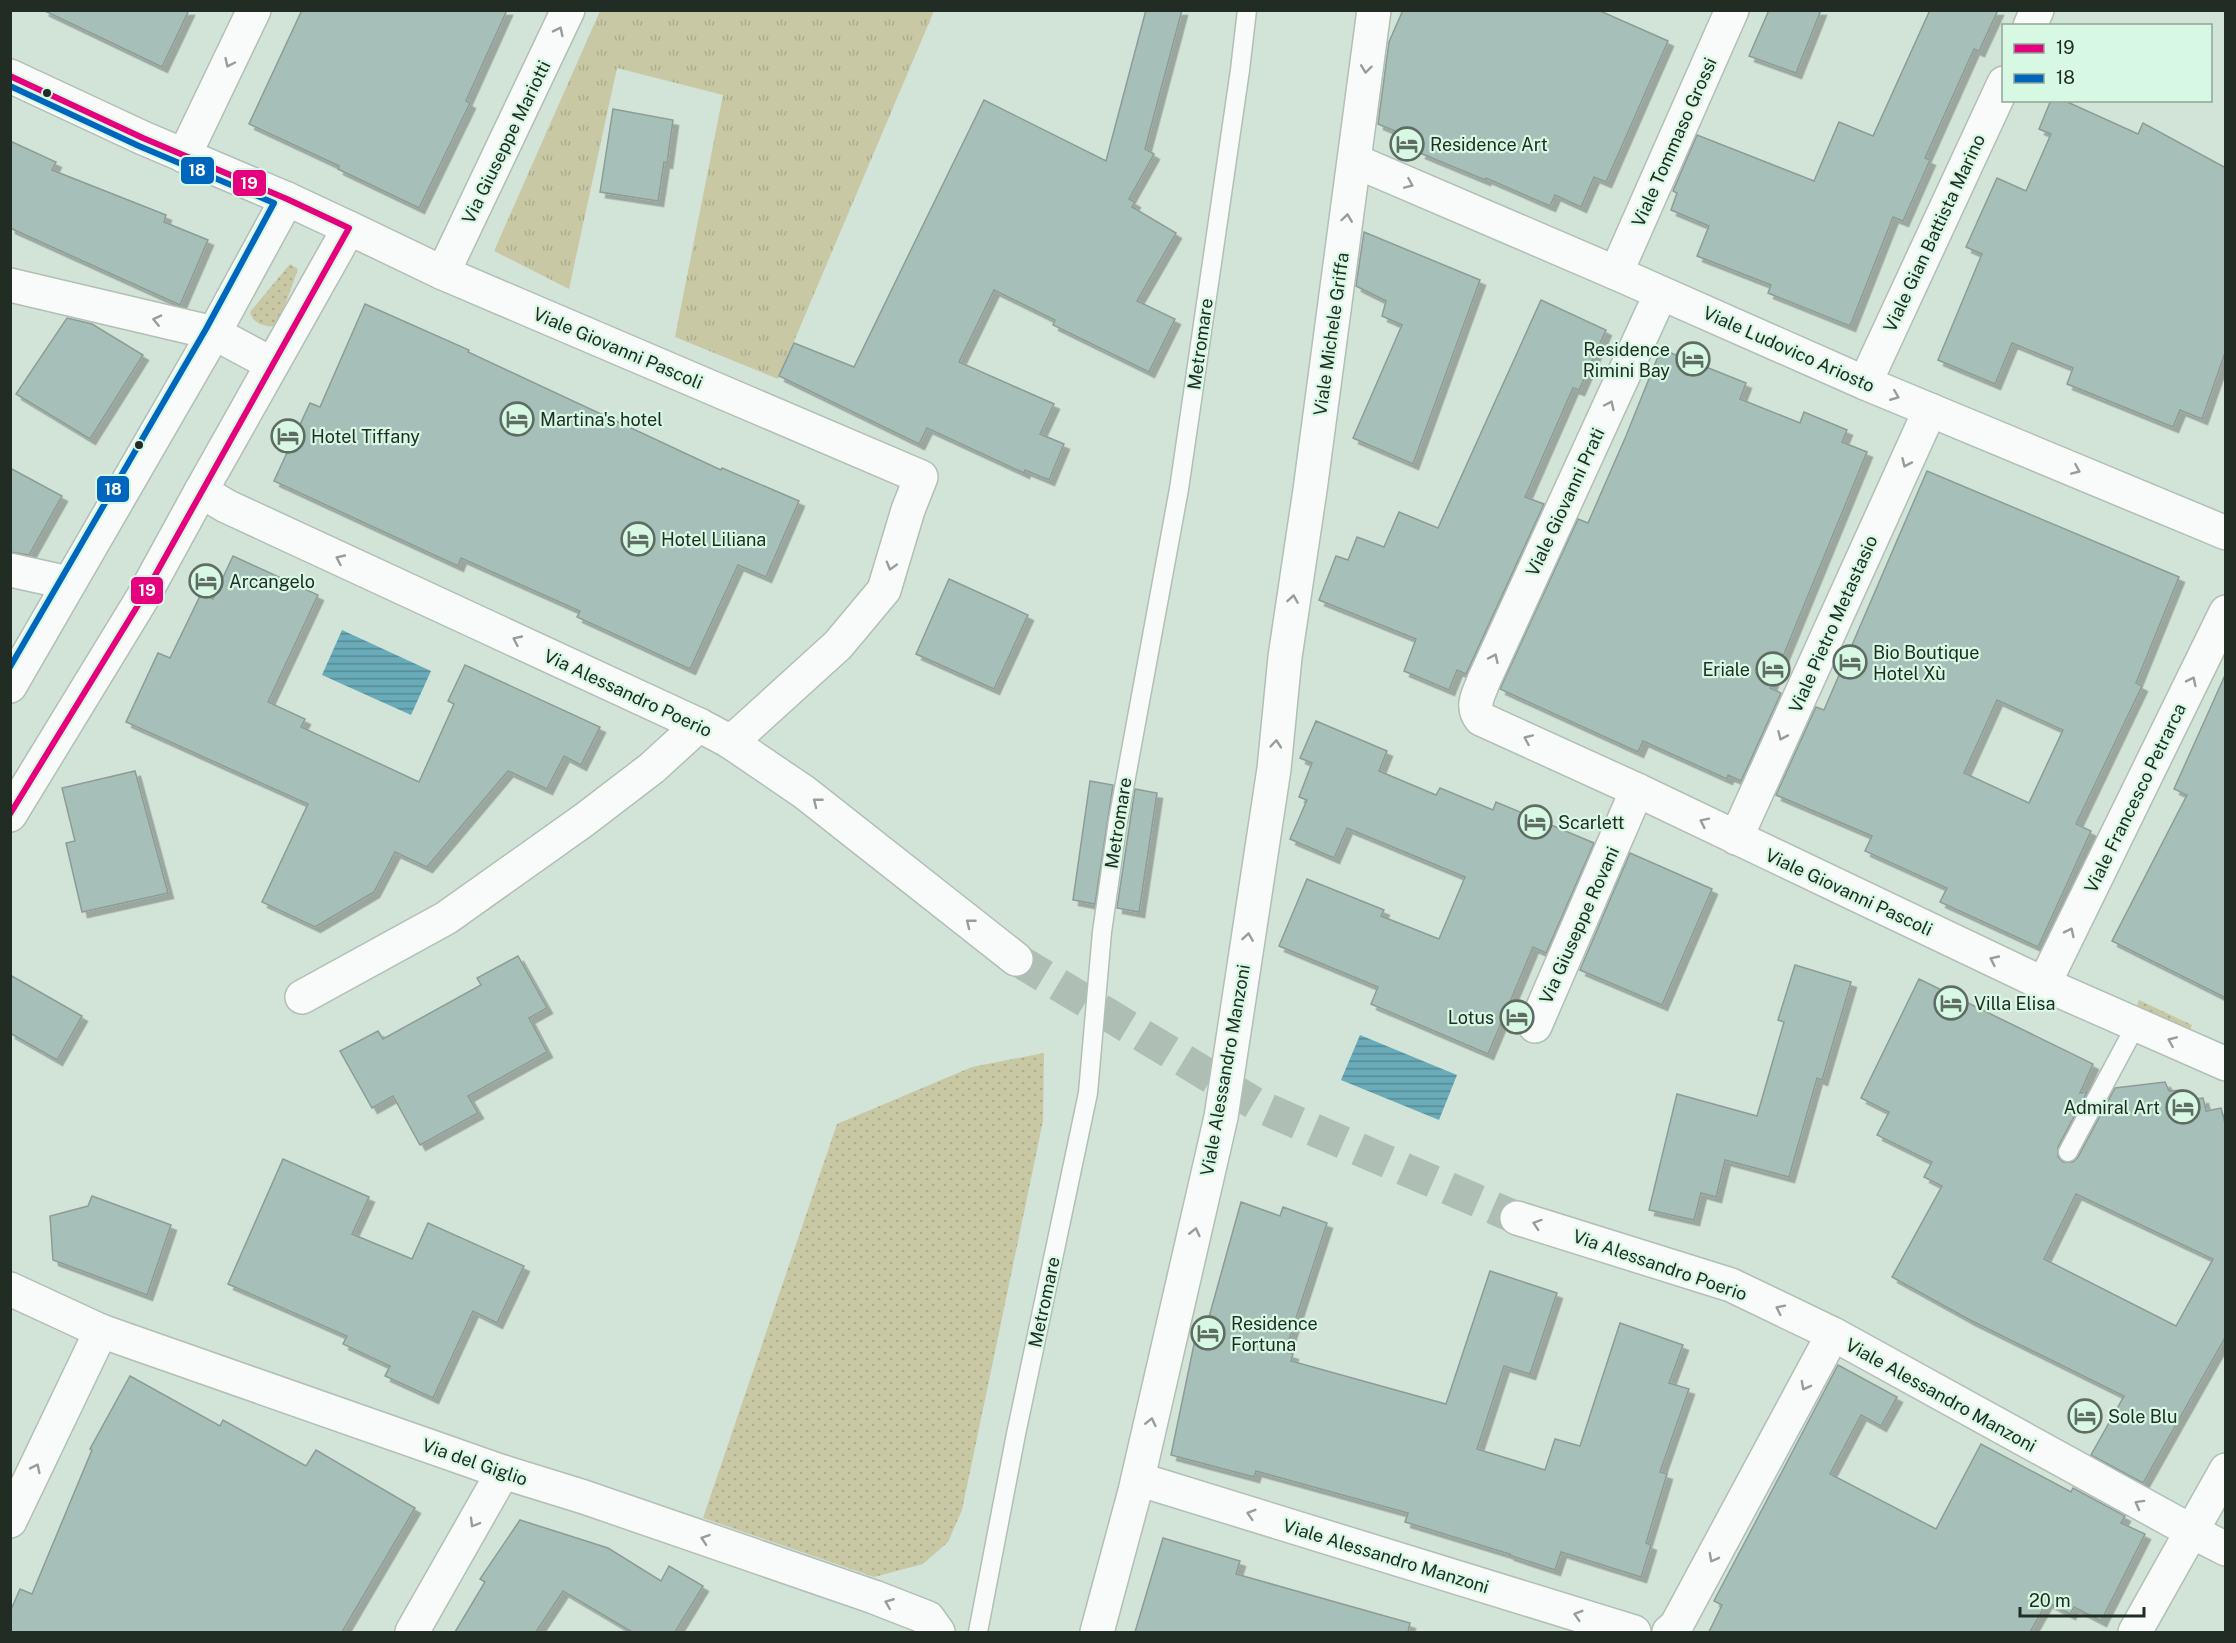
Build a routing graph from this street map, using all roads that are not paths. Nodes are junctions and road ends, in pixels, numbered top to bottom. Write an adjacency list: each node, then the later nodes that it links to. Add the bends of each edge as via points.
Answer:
1 (254, 10): 10 (street, one-way to 10)
2 (568, 10): 14 (street, Via Giuseppe Mariotti, one-way to 2)
3 (1247, 10): 54 (lane, Metromare, via 1179,489 1116,832 1102,932 1088,1093)
4 (1374, 10): 11 (street, Viale Michele Griffa, one-way to 11)
5 (1732, 10): 15 (street, Viale Tommaso Grossi)
6 (2037, 10): 7 (street)
7 (2031, 24)
8 (10, 76): 10 (street, Viale Giovanni Pascoli)
9 (2002, 87): 20 (street, Viale Gian Battista Marino)
10 (184, 156): 12 (street, Viale Giovanni Pascoli)
11 (1355, 161): 15 (street, Viale Ludovico Ariosto, one-way to 15); 27 (street, Viale Michele Griffa, one-way to 11)
12 (287, 199): 13 (street, Viale Giovanni Pascoli); 18 (street)
13 (349, 228): 14 (street, Viale Giovanni Pascoli); 19 (street)
14 (443, 273): 31 (street, Viale Giovanni Pascoli, one-way to 31, via 921,477 884,590 838,645)
15 (1616, 273): 17 (street, Viale Ludovico Ariosto)
16 (10, 285): 18 (street, one-way to 16)
17 (1661, 293): 20 (street, Viale Ludovico Ariosto); 29 (street, Viale Giovanni Prati, one-way to 17, via 1484,680)
18 (214, 333): 19 (street); 25 (street)
19 (272, 364): 22 (street)
20 (1865, 383): 21 (street, Viale Ludovico Ariosto, one-way to 21)
21 (1930, 410): 23 (street, Viale Ludovico Ariosto, one-way to 23); 34 (street, Viale Pietro Metastasio, one-way to 34)
22 (201, 491): 30 (street, Via Alessandro Poerio, one-way to 22); 33 (street, via 142,597)
23 (2226, 533)
24 (10, 570): 25 (street)
25 (69, 583): 28 (street)
26 (2226, 612): 36 (street, Viale Francesco Petrarca, one-way to 26)
27 (1285, 657): 48 (street, Viale Alessandro Manzoni, one-way to 27, via 1221,1117 1274,769)
28 (10, 686)
29 (1476, 713): 32 (street, Viale Giovanni Pascoli, one-way to 29, via 1481,719)
30 (699, 725): 31 (street, Via Alessandro Poerio); 37 (street, via 652,768 592,814 446,918)
31 (729, 741): 35 (street, Via Alessandro Poerio, one-way to 31, via 804,792)
32 (1637, 790): 34 (street, Viale Giovanni Pascoli, one-way to 32); 39 (street, Via Giuseppe Rovani)
33 (10, 815)
34 (1736, 838): 36 (street, Viale Giovanni Pascoli, one-way to 34)
35 (1016, 959)
36 (2044, 984): 38 (street, Viale Giovanni Pascoli)
37 (302, 997)
38 (2136, 1025): 40 (street, Viale Giovanni Pascoli, one-way to 38); 41 (lane)
39 (1535, 1026)
40 (2226, 1064)
41 (2068, 1152)
42 (1517, 1218): 45 (street, Via Alessandro Poerio, one-way to 42, via 1731,1285)
43 (10, 1289): 44 (street, Via del Giglio)
44 (101, 1331): 47 (street, Via del Giglio); 49 (street, one-way to 44)
45 (1833, 1334): 50 (street, Viale Alessandro Manzoni, one-way to 45); 57 (street, Viale Alessandro Manzoni, one-way to 57, via 1676,1626)
46 (2226, 1470): 50 (street)
47 (503, 1472): 52 (street, one-way to 52); 53 (street, Via del Giglio, one-way to 47, via 928,1618 874,1597)
48 (1138, 1479): 55 (street, Viale Alessandro Manzoni); 56 (street, Viale Alessandro Manzoni, one-way to 48)
49 (10, 1521)
50 (2191, 1531): 51 (street, Viale Alessandro Manzoni); 58 (street)
51 (2226, 1550)
52 (412, 1632)
53 (938, 1632)
54 (978, 1632)
55 (1097, 1632)
56 (1634, 1632)
57 (1669, 1632)
58 (2135, 1632)

